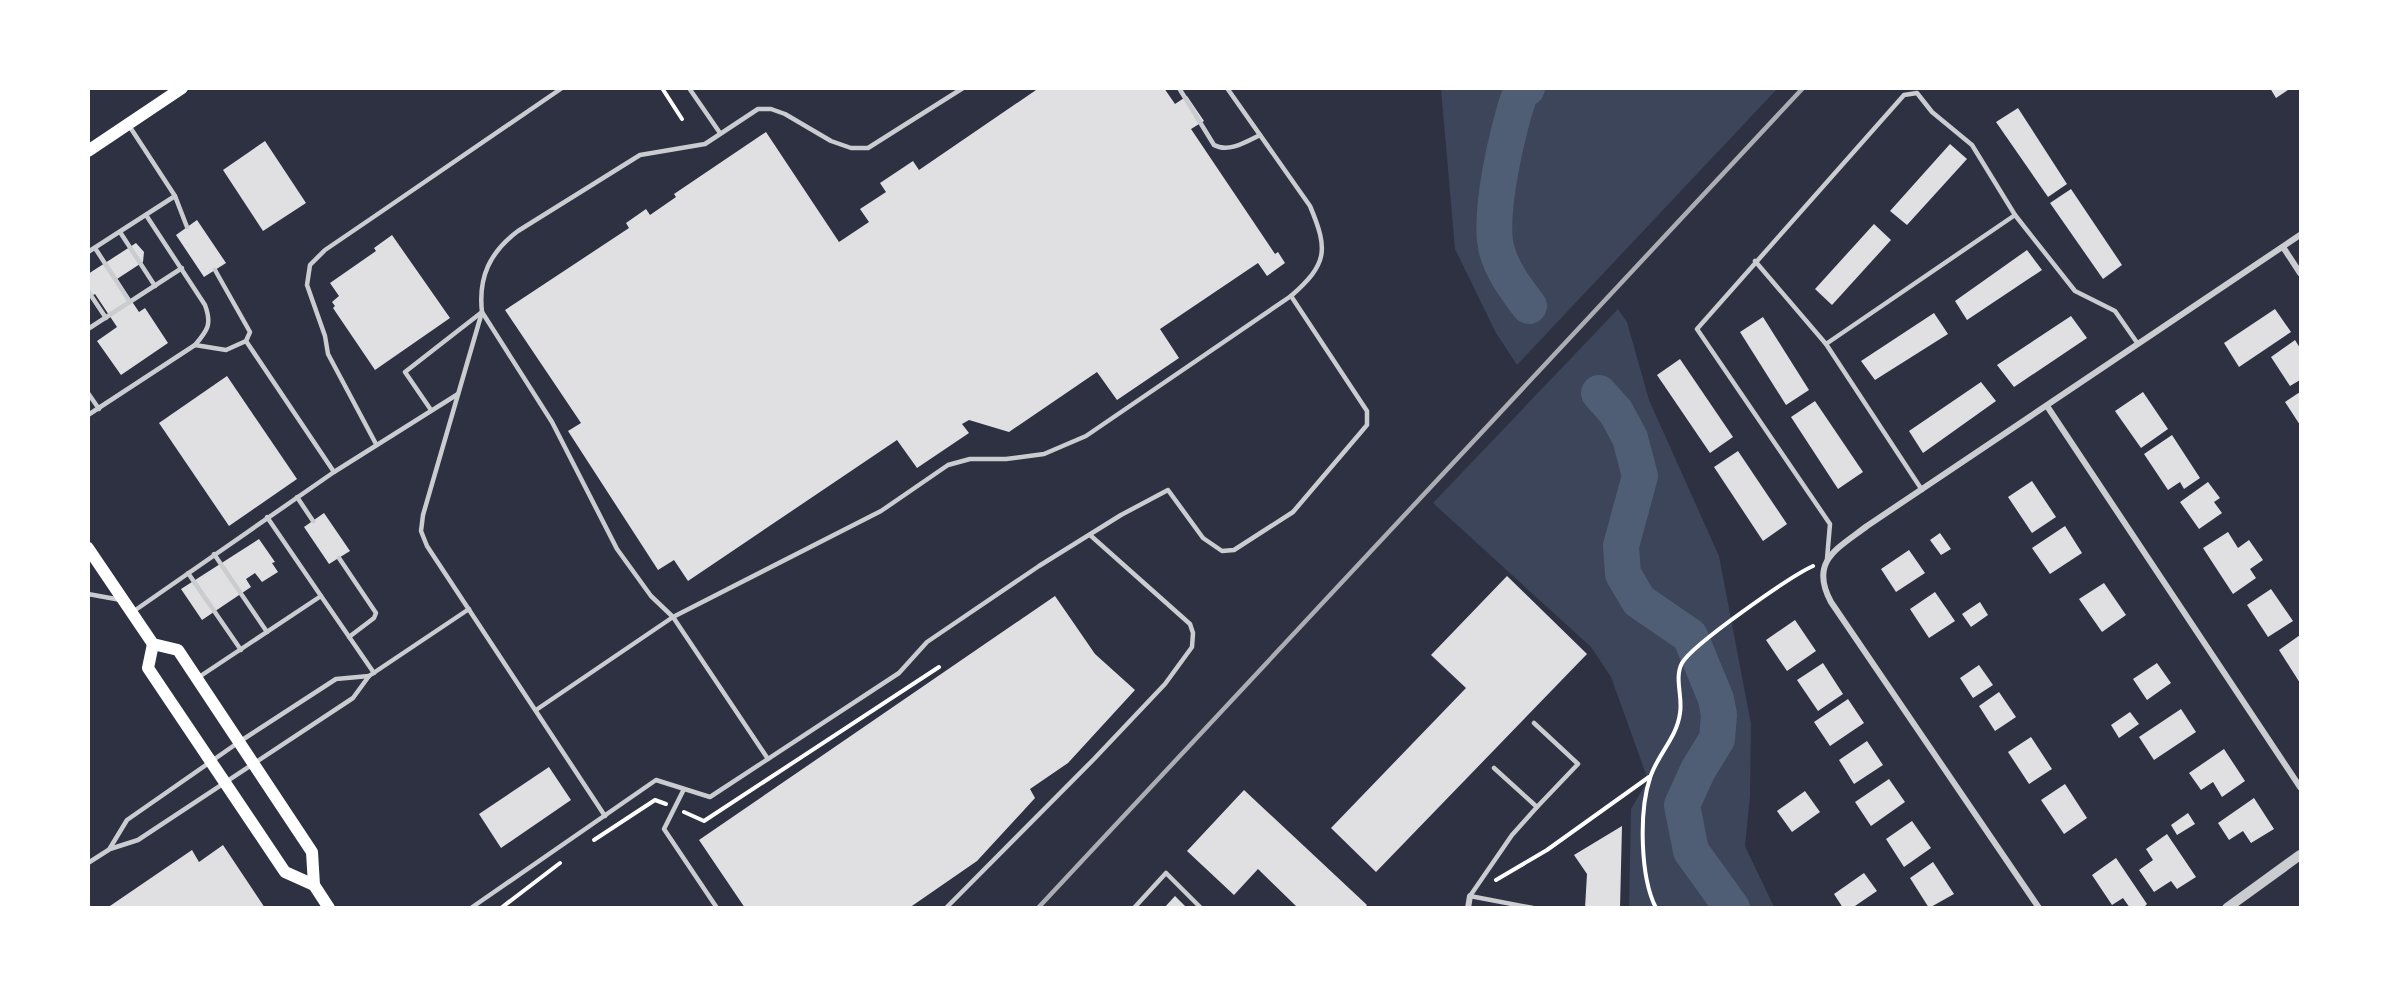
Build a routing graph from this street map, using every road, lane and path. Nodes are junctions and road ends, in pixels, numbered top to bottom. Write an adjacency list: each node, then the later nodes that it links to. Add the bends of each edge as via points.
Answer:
1 (182, 88): 9 (main road)
2 (562, 88): 43 (lane, via 310,265 307,285 328,354)
3 (662, 88): 8 (path)
4 (688, 88): 10 (lane)
5 (963, 88): 10 (lane, via 868,148 851,148 831,141 771,109 758,109)
6 (1179, 88): 11 (lane, via 1214,145 1221,149)
7 (1227, 88): 11 (lane)
8 (682, 119)
9 (128, 124): 12 (main road); 13 (lane)
10 (720, 133): 30 (lane, via 697,147 640,155 502,243 479,291)
11 (1260, 135): 28 (lane, via 1311,206 1319,226 1321,258 1314,275)
12 (89, 150)
13 (175, 196): 14 (lane); 16 (lane)
14 (146, 215): 17 (lane); 23 (lane)
15 (2015, 215): 22 (lane, via 1972,145 1932,112 1917,93 1904,95); 34 (lane); 35 (lane, via 2075,291 2115,311)
16 (186, 227)
17 (120, 232): 20 (lane); 26 (lane)
18 (2301, 235): 19 (street)
19 (2283, 247): 25 (street); 35 (street)
20 (95, 248): 21 (lane); 29 (lane)
21 (88, 252)
22 (1755, 261): 34 (lane); 53 (lane, via 1697,329 1830,524)
23 (182, 268): 26 (lane); 36 (lane, via 210,319 209,330)
24 (215, 270): 33 (lane, via 245,320 250,332)
25 (2301, 273)
26 (155, 286): 29 (lane)
27 (88, 291): 31 (lane)
28 (1291, 296): 49 (lane, via 1367,411 1366,425 1293,512 1234,550 1222,551 1203,538 1168,490); 60 (lane, via 1086,436 1044,454 970,459 948,465 881,511)
29 (130, 302): 31 (lane)
30 (482, 312): 38 (lane); 41 (lane, via 405,372); 60 (lane, via 552,422 617,549 651,596)
31 (106, 318): 32 (lane)
32 (88, 329)
33 (246, 341): 36 (lane, via 226,350); 44 (lane)
34 (1826, 344): 45 (lane)
35 (2138, 344): 39 (street)
36 (195, 345): 40 (lane)
37 (88, 393): 40 (lane)
38 (459, 394): 41 (lane); 58 (lane, via 421,531)
39 (2047, 406): 45 (street); 76 (street)
40 (99, 409): 42 (lane)
41 (431, 410): 43 (lane)
42 (88, 415)
43 (376, 444): 44 (lane)
44 (334, 471): 46 (lane)
45 (1922, 490): 53 (street, via 1867,526)
46 (297, 497): 47 (lane); 48 (lane)
47 (267, 517): 51 (lane); 56 (lane)
48 (313, 521)
49 (1090, 535): 70 (lane, via 927,642 899,673); 88 (lane, via 1190,624 1192,647 1164,684 1094,759)
50 (88, 548): 57 (main road)
51 (214, 554): 54 (lane); 61 (lane)
52 (339, 558): 62 (lane, via 376,613)
53 (1827, 559): 74 (path, via 1804,570 1709,637 1682,663 1681,711 1674,736); 94 (street, via 1821,575 1831,602)
54 (188, 573): 59 (lane); 64 (lane)
55 (88, 594): 57 (lane)
56 (321, 596): 61 (lane); 62 (lane)
57 (124, 601): 59 (main road)
58 (469, 609): 65 (lane); 67 (lane)
59 (132, 613): 63 (main road)
60 (673, 617): 67 (lane); 70 (lane)
61 (267, 632): 64 (lane)
62 (349, 637): 65 (lane)
63 (153, 644): 66 (main road, via 178,650); 71 (main road, via 148,668)
64 (241, 650): 66 (lane)
65 (371, 674): 69 (lane, via 336,679); 72 (lane, via 353,698)
66 (197, 678): 69 (main road)
67 (536, 710): 79 (lane)
68 (1534, 723): 78 (lane, via 1578,764)
69 (239, 742): 71 (lane); 72 (main road)
70 (768, 759): 77 (lane, via 710,797)
71 (211, 761): 75 (main road); 80 (lane, via 127,820)
72 (252, 763): 75 (lane); 83 (main road, via 312,852)
73 (1494, 768): 78 (lane)
74 (1650, 777): 84 (path, via 1547,850); 93 (path, via 1643,840 1648,893)
75 (224, 782): 80 (lane, via 138,840); 83 (main road, via 285,872)
76 (2301, 787)
77 (684, 789): 79 (lane, via 656,780); 87 (lane, via 664,830)
78 (1537, 807): 84 (lane)
79 (605, 816): 86 (lane)
80 (110, 849): 82 (lane)
81 (2301, 855): 95 (street)
82 (88, 863)
83 (314, 885): 85 (main road)
84 (1470, 896): 91 (street); 92 (lane)
85 (329, 908)
86 (471, 908)
87 (717, 908)
88 (946, 908)
89 (1134, 908): 90 (lane, via 1166,873)
90 (1201, 908)
91 (1468, 908)
92 (1533, 908)
93 (1656, 908)
94 (2039, 908)
95 (2227, 908)

